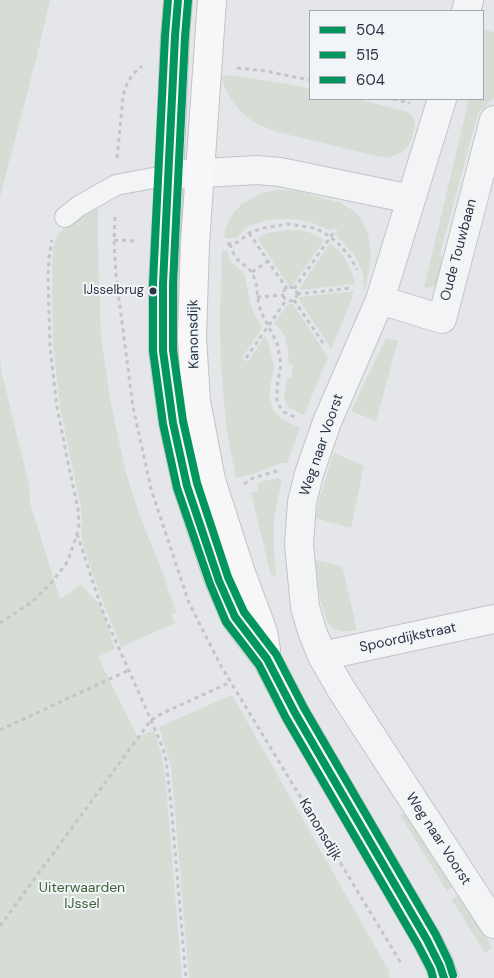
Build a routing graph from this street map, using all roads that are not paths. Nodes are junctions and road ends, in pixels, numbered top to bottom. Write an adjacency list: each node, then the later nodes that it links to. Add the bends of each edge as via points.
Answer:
1 (178, 0): 6 (street, Kanonsdijk)
2 (212, 0): 5 (street, Kanonsdijk)
3 (442, 100): 7 (street, Weg naar Voorst)
4 (494, 120): 9 (street, Oude Touwbaan, via 442,319)
5 (199, 173): 6 (street); 7 (street, via 280,172); 12 (street, Kanonsdijk, via 192,337 196,400 211,480 263,632)
6 (169, 174): 8 (lane, via 116,185); 12 (street, Kanonsdijk, via 163,351 173,423 187,486 219,581 235,617)
7 (411, 198): 9 (street, Weg naar Voorst)
8 (65, 217)
9 (370, 293): 11 (street, Weg naar Voorst, via 347,377 327,422 302,502 298,544 303,594)
10 (494, 620): 11 (street, Spoordijkstraat)
11 (322, 656): 13 (street, Weg naar Voorst)
12 (267, 658): 14 (street, Kanonsdijk, via 295,713 427,940)
13 (494, 924)
14 (444, 978)

